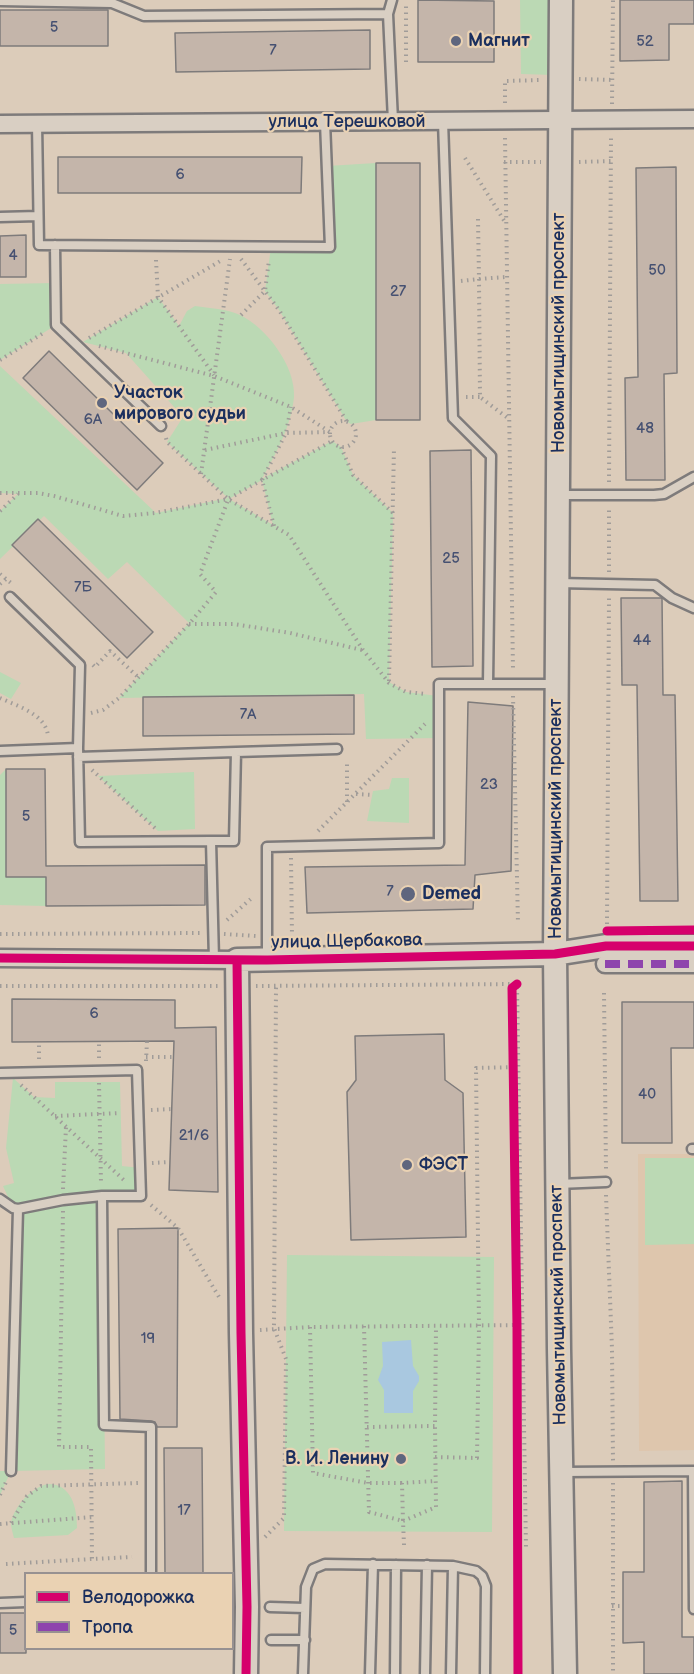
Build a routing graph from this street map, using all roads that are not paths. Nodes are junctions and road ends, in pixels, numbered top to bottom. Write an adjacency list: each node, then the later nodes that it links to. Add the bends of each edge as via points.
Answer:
1 (392, 0): 4 (lane)
2 (561, 0): 6 (main road, Новомытищинский проспект)
3 (0, 1): 4 (lane, via 112,3 144,16)
4 (388, 14): 7 (lane)
5 (694, 119): 6 (street, улица Терешковой)
6 (562, 120): 8 (street, улица Терешковой); 17 (main road, Новомытищинский проспект)
7 (393, 121): 8 (street, улица Терешковой); 9 (street, улица Терешковой)
8 (443, 121): 21 (lane, via 453,418 491,456)
9 (325, 122): 11 (street, улица Терешковой); 14 (lane, via 330,247)
10 (0, 124): 11 (street, улица Терешковой)
11 (37, 124): 12 (lane)
12 (39, 216): 13 (lane); 14 (lane, via 39,245)
13 (0, 217)
14 (55, 244): 15 (lane, via 56,325)
15 (161, 426)
16 (694, 477): 17 (lane, via 664,494)
17 (558, 495): 18 (main road, Новомытищинский проспект)
18 (557, 583): 20 (lane, via 655,585); 22 (main road, Новомытищинский проспект)
19 (10, 597): 25 (lane, via 80,665)
20 (694, 608)
21 (488, 684): 22 (lane); 33 (lane, via 439,684 439,843 302,851 267,847)
22 (557, 684): 29 (main road, Новомытищинский проспект)
23 (336, 749): 26 (lane)
24 (0, 751): 25 (lane)
25 (78, 752): 26 (lane); 27 (lane, via 80,842)
26 (236, 752): 27 (lane, via 234,841)
27 (211, 841): 31 (lane)
28 (694, 946): 29 (main road, улица Щербакова, via 606,946)
29 (555, 954): 33 (main road, улица Щербакова); 38 (main road, Новомытищинский проспект)
30 (0, 958): 31 (street, улица Щербакова)
31 (214, 960): 32 (street, улица Щербакова)
32 (237, 960): 33 (main road, улица Щербакова); 57 (main road)
33 (267, 960)
34 (694, 963): 35 (street)
35 (605, 964)
36 (0, 1072): 39 (lane, via 137,1070 141,1196)
37 (606, 1182): 38 (lane)
38 (558, 1184): 43 (main road, Новомытищинский проспект)
39 (102, 1196): 41 (lane); 49 (lane, via 104,1425 151,1427)
40 (0, 1199): 41 (lane)
41 (18, 1209): 42 (lane)
42 (11, 1471)
43 (561, 1472): 44 (lane, via 693,1471); 64 (main road, Новомытищинский проспект)
44 (694, 1552): 54 (lane)
45 (373, 1564): 46 (lane); 53 (lane, via 325,1564 313,1569 306,1587); 59 (lane)
46 (396, 1564): 47 (lane); 60 (lane)
47 (427, 1565): 48 (lane); 61 (lane)
48 (453, 1566): 62 (lane); 63 (lane, via 476,1571 486,1586)
49 (151, 1572)
50 (24, 1602): 51 (lane)
51 (0, 1603)
52 (270, 1607): 53 (lane)
53 (305, 1608): 56 (lane)
54 (694, 1609)
55 (271, 1640): 56 (lane)
56 (305, 1640): 58 (lane)
57 (246, 1674)
58 (303, 1674)
59 (370, 1674)
60 (395, 1674)
61 (425, 1674)
62 (451, 1674)
63 (485, 1674)
64 (565, 1674)

